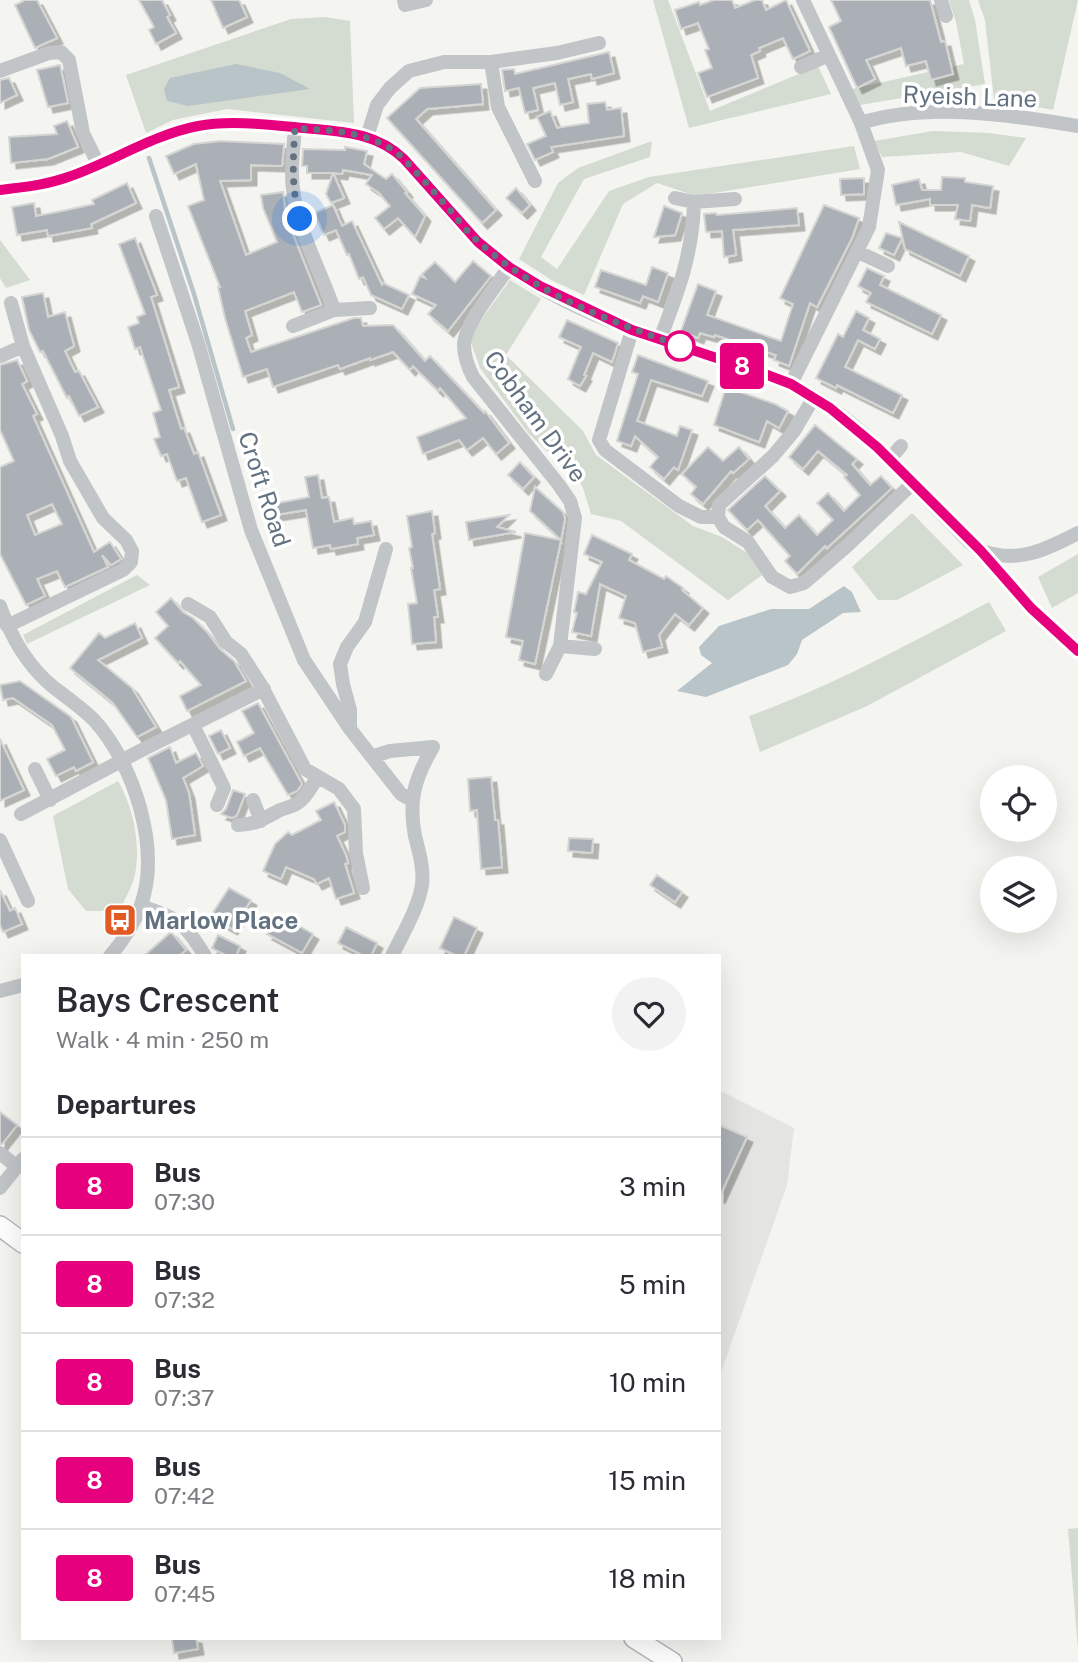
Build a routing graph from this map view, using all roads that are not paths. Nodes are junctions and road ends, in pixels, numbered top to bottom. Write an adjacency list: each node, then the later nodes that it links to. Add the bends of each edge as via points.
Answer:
1 (404, 0): 2 (street, via 405,5)
2 (426, 0)
3 (803, 0): 7 (street)
4 (941, 0): 5 (street)
5 (946, 16)
6 (599, 43): 8 (street)
7 (829, 55): 9 (street); 11 (street)
8 (491, 62): 14 (street, via 444,62 409,71 377,105); 16 (street, via 498,107)
9 (801, 67)
10 (0, 71): 15 (street, via 61,52 69,61 83,133)
11 (861, 123): 12 (street, Ryeish Lane, via 912,113 962,113); 22 (street, via 878,170 869,227)
12 (1078, 126)
13 (295, 128): 14 (street); 15 (street, via 232,123 194,127); 27 (street, via 295,200)
14 (367, 137): 24 (street, via 391,147 478,242)
15 (98, 164): 17 (street, via 56,181)
16 (535, 181)
17 (0, 190)
18 (675, 198): 20 (street)
19 (735, 199): 20 (street)
20 (694, 202): 30 (street, via 682,282)
21 (156, 216): 49 (street, Croft Road, via 251,530 304,660)
22 (858, 252): 23 (street); 33 (street)
23 (888, 266)
24 (509, 267): 29 (street); 44 (street, Cobham Drive, via 463,342 473,377 570,501 575,518)
25 (11, 303): 31 (street)
26 (370, 308): 27 (street)
27 (334, 310): 28 (street)
28 (293, 326)
29 (632, 330): 30 (street); 38 (street, via 599,440 605,450 679,506 701,517)
30 (660, 339): 33 (street)
31 (23, 346): 32 (street); 43 (street, via 70,461 103,518 132,551 131,562 123,570)
32 (1, 356)
33 (791, 384): 34 (street)
34 (814, 397): 36 (street); 38 (street, via 773,456 719,505)
35 (901, 446): 36 (street)
36 (889, 460): 37 (street)
37 (912, 484): 38 (street, via 804,583 790,587 772,577 748,542 724,527); 39 (street, via 981,551 1027,556)
38 (718, 517)
39 (1078, 533)
40 (386, 549): 49 (street, via 365,622 340,664)
41 (188, 604): 47 (street, via 210,617)
42 (0, 606): 43 (street)
43 (7, 626): 51 (street, via 37,673 94,721)
44 (559, 646): 45 (street); 46 (street, Cobham Drive)
45 (595, 649)
46 (546, 674)
47 (264, 689): 48 (street); 53 (street, via 305,769)
48 (193, 725): 51 (street); 57 (street, via 224,788)
49 (350, 729): 50 (street, Croft Road)
50 (374, 756): 56 (street, Croft Road, via 401,794); 56 (street, via 433,747)
51 (122, 761): 54 (street); 64 (street, via 146,832 146,884)
52 (35, 769): 54 (street)
53 (317, 778): 59 (street, via 296,804); 62 (street, via 339,789 354,809)
54 (50, 800): 58 (street)
55 (253, 800): 59 (street)
56 (412, 800): 67 (street, via 422,885)
57 (217, 805)
58 (21, 814)
59 (261, 821): 60 (street)
60 (238, 825)
61 (0, 840): 63 (street)
62 (363, 888)
63 (28, 901)
64 (141, 906): 65 (street); 66 (street, via 176,919 191,932)
65 (111, 954)
66 (204, 954)
67 (393, 954)
68 (21, 986): 69 (street)
69 (0, 991)
70 (0, 1153): 71 (street)
71 (20, 1163): 72 (street)
72 (0, 1188)
73 (0, 1226): 74 (main road)
74 (21, 1241)
75 (637, 1640): 76 (main road)
76 (671, 1662)

